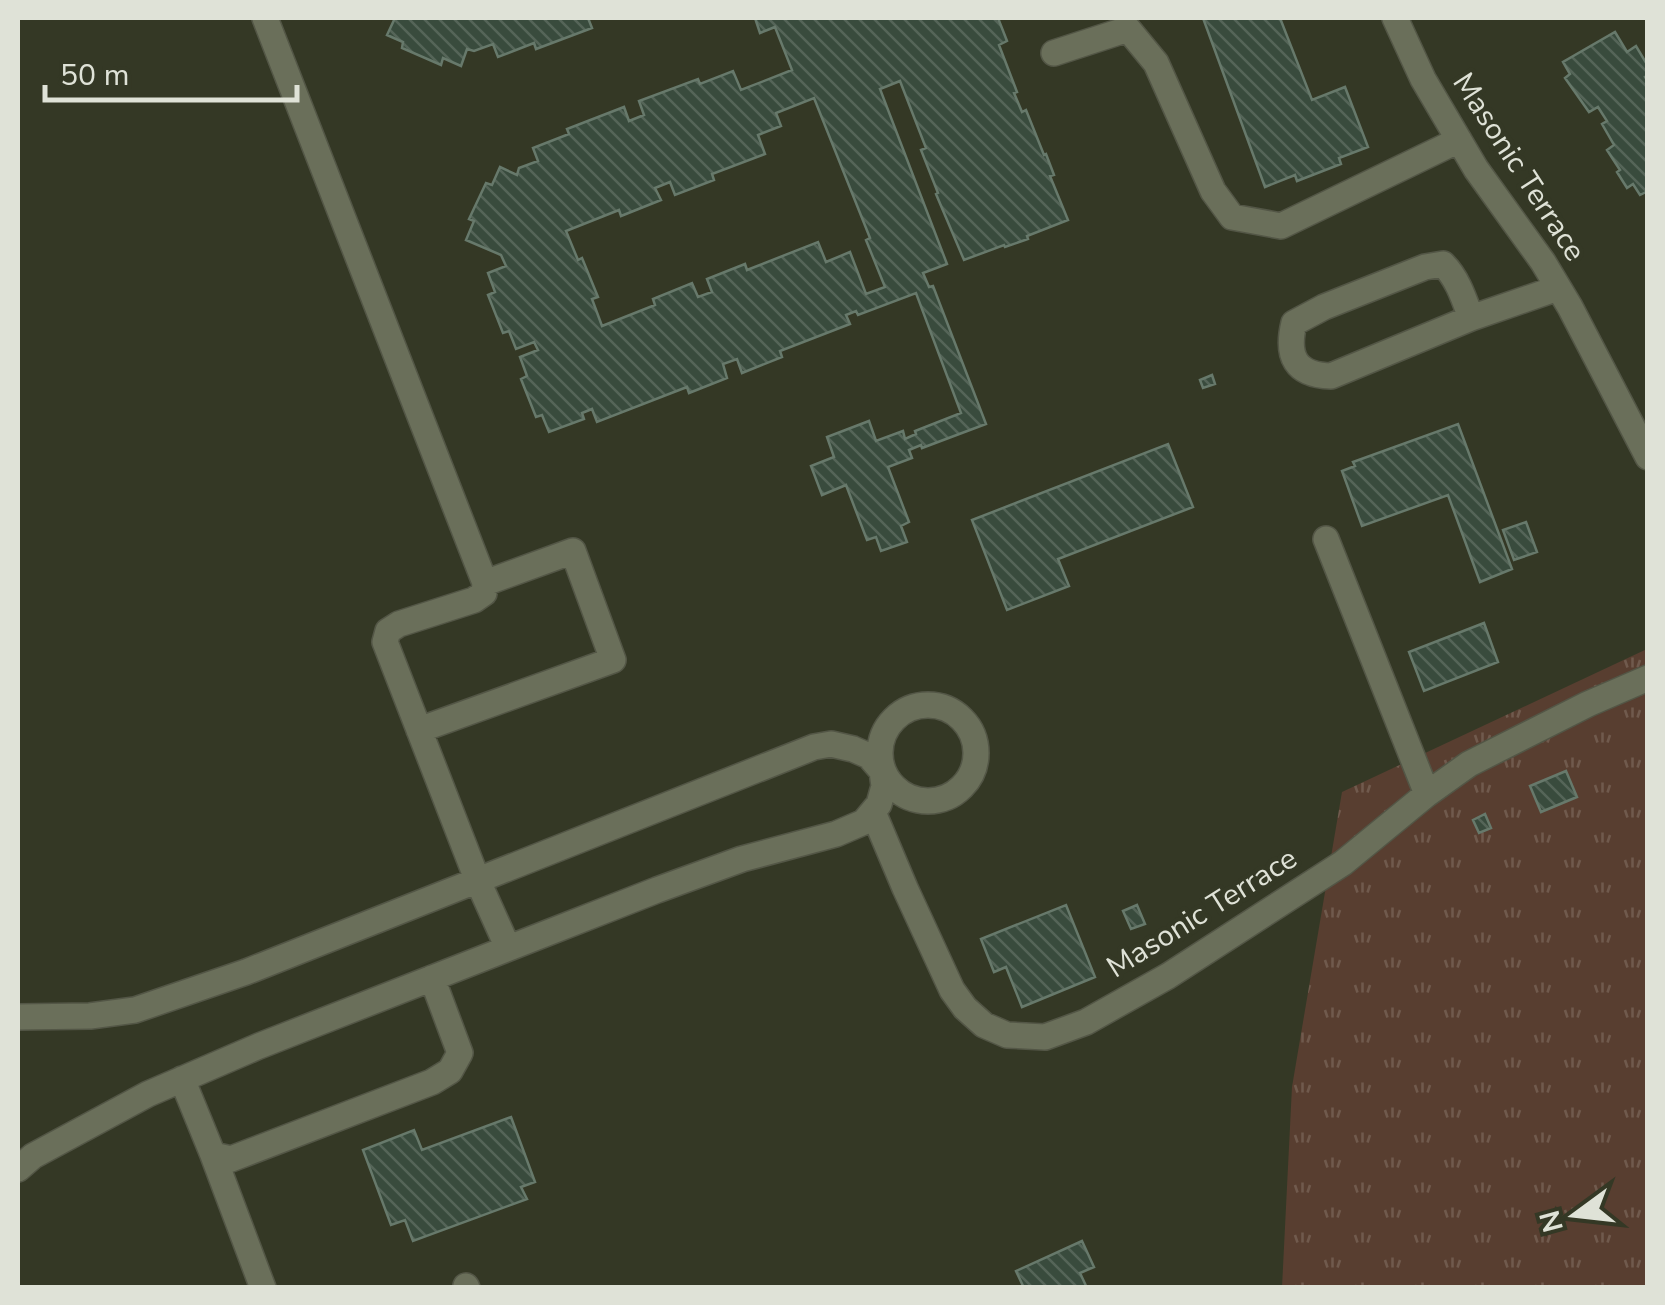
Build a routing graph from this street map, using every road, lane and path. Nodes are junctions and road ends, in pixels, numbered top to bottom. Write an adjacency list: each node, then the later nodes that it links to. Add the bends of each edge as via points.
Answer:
1 (265, 18): 9 (street)
2 (1394, 18): 4 (street, Masonic Terrace)
3 (1054, 53): 4 (street, via 1128,29 1156,63 1212,191 1232,217 1281,226)
4 (1459, 140): 5 (street, Masonic Terrace)
5 (1558, 288): 6 (street); 7 (street, Masonic Terrace)
6 (1471, 318): 6 (street, via 1332,376 1314,376 1298,366 1289,343 1294,323 1425,266 1443,264)
7 (1648, 457)
8 (1326, 539): 12 (street)
9 (485, 582): 11 (street, via 474,600 388,631 385,642); 11 (street, via 573,551 613,660)
10 (1648, 678): 12 (street, Masonic Terrace, via 1468,764)
11 (419, 730): 14 (street)
12 (1427, 794): 13 (street, Masonic Terrace, via 1343,863 1168,976 1086,1022 1023,1038 984,1025 952,990)
13 (872, 812): 14 (street, via 884,786 869,756 814,746); 15 (street, via 836,834 742,860)
14 (478, 880): 15 (street); 17 (street, via 135,1010)
15 (508, 948): 16 (street)
16 (432, 978): 18 (street); 19 (street, via 460,1052 450,1070 231,1159)
17 (18, 1018)
18 (182, 1079): 19 (street); 20 (street)
19 (213, 1155): 21 (street)
20 (18, 1169)
21 (263, 1288)

